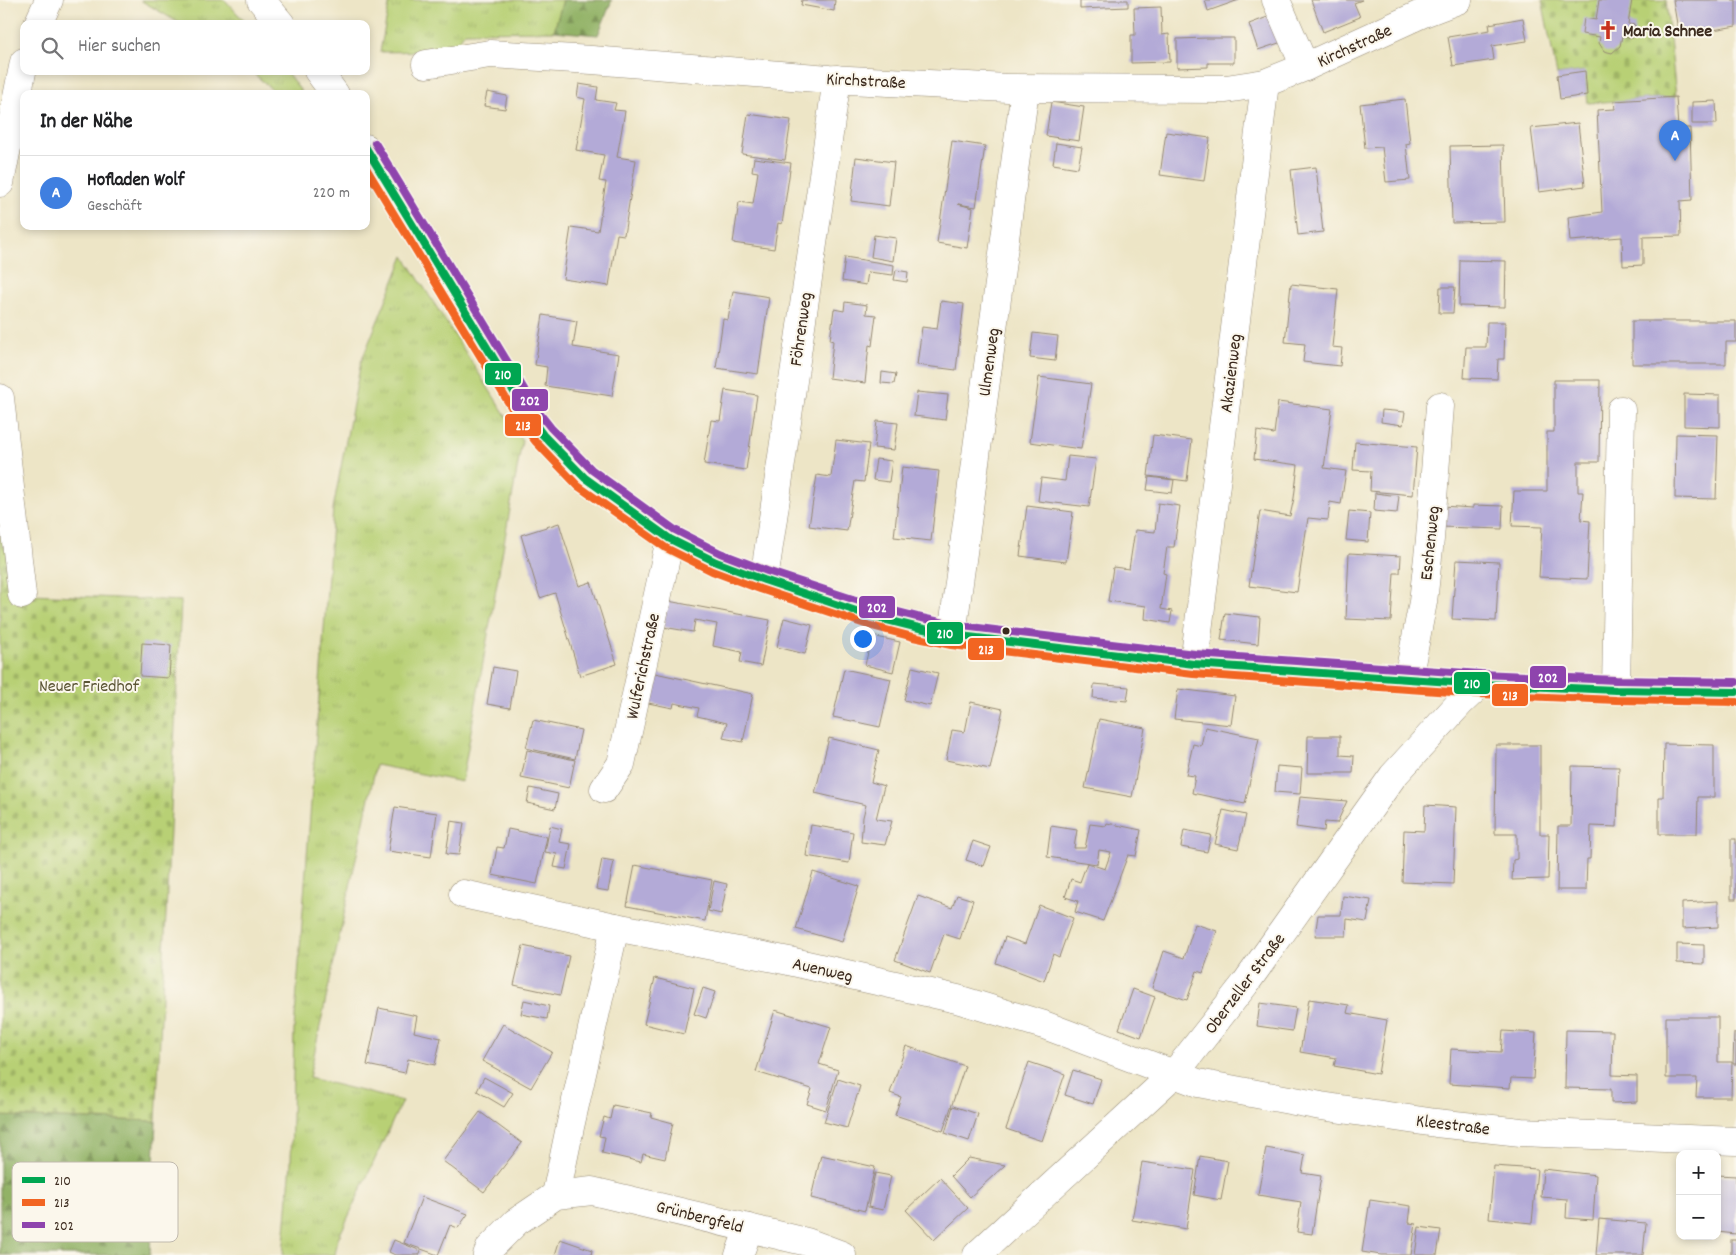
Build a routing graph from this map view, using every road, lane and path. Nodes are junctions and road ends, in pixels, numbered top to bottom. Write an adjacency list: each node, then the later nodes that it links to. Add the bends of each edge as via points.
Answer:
1 (49, 0): 5 (street)
2 (260, 0): 6 (street)
3 (1276, 0): 8 (street, Kirchstraße)
4 (1458, 0): 8 (street, Kirchstraße)
5 (40, 20)
6 (278, 20)
7 (426, 64): 11 (street, Kirchstraße, via 490,54)
8 (1305, 67): 12 (street, Kirchstraße)
9 (21, 75): 16 (street)
10 (321, 75): 14 (street)
11 (837, 78): 13 (street, Kirchstraße); 21 (street, Föhrenweg)
12 (1266, 83): 13 (street, Kirchstraße, via 1226,89); 24 (street, Akazienweg)
13 (1025, 89): 23 (street, Ulmenweg)
14 (332, 90)
15 (370, 155): 20 (street, via 543,435 585,478)
16 (0, 183)
17 (0, 398): 22 (street)
18 (1440, 406): 25 (street, Eschenweg, via 1423,602)
19 (1621, 410): 27 (street)
20 (670, 539): 21 (street, via 716,562); 29 (street, Wulferichstraße, via 621,764)
21 (764, 580): 23 (street, via 871,616)
22 (22, 595)
23 (952, 635): 24 (street)
24 (1194, 664): 25 (street)
25 (1408, 679): 26 (street)
26 (1480, 684): 27 (street); 32 (street, Oberzeller Straße, via 1393,776 1245,984)
27 (1616, 690): 28 (street)
28 (1736, 692)
29 (604, 789)
30 (462, 894): 31 (street, Auenweg)
31 (615, 926): 32 (street, Auenweg, via 957,999 1044,1025); 34 (street)
32 (1175, 1073): 33 (street, Kleestraße, via 1198,1083 1436,1123 1521,1132); 39 (street, Oberzeller Straße)
33 (1736, 1141)
34 (556, 1195): 35 (street, Grünbergfeld, via 592,1190); 36 (street, Grünbergfeld, via 516,1222)
35 (749, 1228): 37 (street); 38 (street, Grünbergfeld, via 807,1242)
36 (486, 1255)
37 (739, 1255)
38 (842, 1255)
39 (977, 1255)

